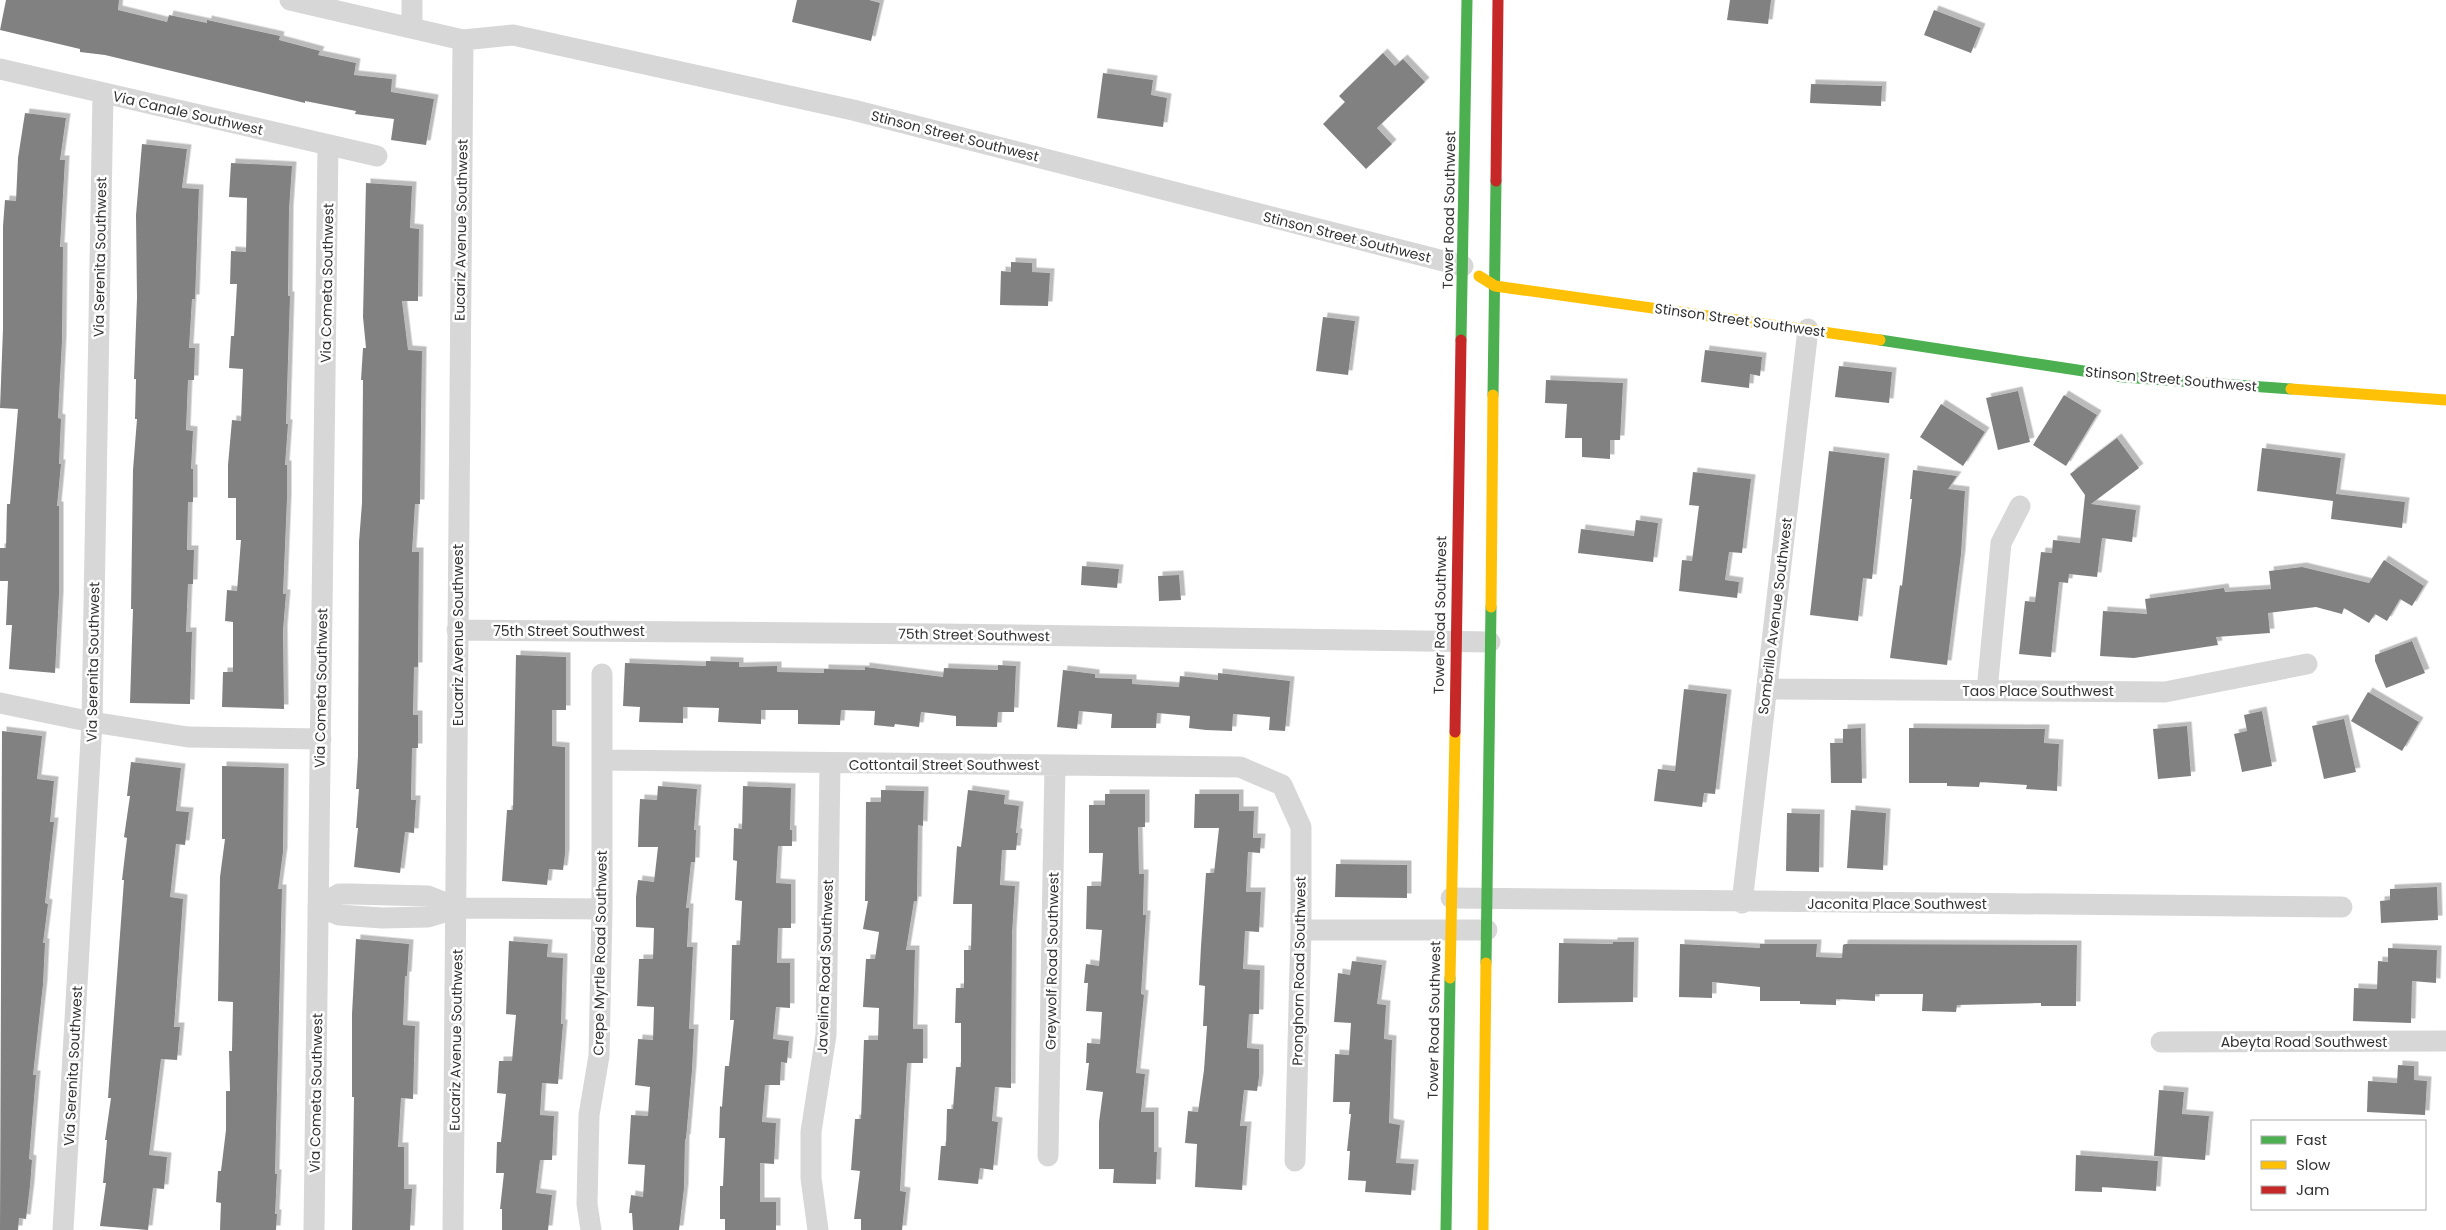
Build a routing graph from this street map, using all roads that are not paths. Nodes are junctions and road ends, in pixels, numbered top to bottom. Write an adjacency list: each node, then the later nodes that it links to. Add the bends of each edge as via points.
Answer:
1 (290, 0): 5 (street, Stinson Street Southwest)
2 (412, 0): 5 (street)
3 (1467, 0): 11 (street, Tower Road Southwest)
4 (1498, 0): 12 (street)
5 (412, 28): 6 (street, Stinson Street Southwest)
6 (463, 40): 11 (street, Stinson Street Southwest, via 513,35 854,110); 18 (street, Eucariz Avenue Southwest)
7 (0, 69): 8 (street, Via Canale Southwest)
8 (102, 93): 9 (street, Via Canale Southwest); 26 (street, Via Serenita Southwest)
9 (328, 145): 10 (street, Via Canale Southwest); 27 (street, Via Cometa Southwest)
10 (377, 156)
11 (1463, 266): 12 (street, Stinson Street Southwest); 19 (street, Tower Road Southwest)
12 (1495, 286): 13 (street, Stinson Street Southwest); 20 (street)
13 (1808, 329): 15 (street, Stinson Street Southwest, via 2123,377); 23 (street, Sombrillo Avenue Southwest)
14 (2446, 389): 15 (street)
15 (2446, 400): 16 (street)
16 (2446, 410)
17 (2020, 506): 24 (street, via 2001,543)
18 (457, 630): 19 (street, 75th Street Southwest); 37 (street, Eucariz Avenue Southwest)
19 (1455, 642): 20 (street, 75th Street Southwest); 32 (street, Tower Road Southwest)
20 (1490, 642): 33 (street)
21 (2307, 664): 24 (street, Taos Place Southwest, via 2165,692)
22 (602, 674): 28 (street, Crepe Myrtle Road Southwest)
23 (1767, 689): 24 (street, Taos Place Southwest); 34 (street, Sombrillo Avenue Southwest)
24 (1987, 691)
25 (0, 703): 26 (street)
26 (92, 722): 27 (street, via 188,737); 46 (street, Via Serenita Southwest)
27 (321, 739): 35 (street, Via Cometa Southwest)
28 (602, 760): 29 (street, Cottontail Street Southwest); 38 (street, Crepe Myrtle Road Southwest)
29 (830, 764): 30 (street, Cottontail Street Southwest); 50 (street, Javelina Road Southwest, via 826,1035 811,1132 811,1178)
30 (1055, 765): 31 (street, Cottontail Street Southwest, via 1240,767); 44 (street, Greywolf Road Southwest)
31 (1282, 785): 40 (street, Pronghorn Road Southwest, via 1301,827)
32 (1451, 898): 33 (street, Jaconita Place Southwest); 39 (street, Tower Road Southwest)
33 (1488, 899): 34 (street, Jaconita Place Southwest); 41 (street)
34 (1742, 902): 36 (street, Jaconita Place Southwest)
35 (318, 906): 37 (street, via 339,894 351,894 428,896); 47 (street, Via Cometa Southwest)
36 (2342, 907)
37 (458, 908): 38 (street); 48 (street, Eucariz Avenue Southwest)
38 (602, 908): 49 (street, Crepe Myrtle Road Southwest, via 598,1056 589,1115 587,1204)
39 (1451, 929): 40 (street); 41 (street); 51 (street, Tower Road Southwest)
40 (1301, 930): 45 (street, Pronghorn Road Southwest)
41 (1487, 930): 52 (street)
42 (2161, 1042): 43 (street, Abeyta Road Southwest)
43 (2446, 1042)
44 (1048, 1156)
45 (1295, 1161)
46 (63, 1230)
47 (314, 1230)
48 (454, 1230)
49 (591, 1230)
50 (818, 1230)
51 (1446, 1230)
52 (1483, 1230)

